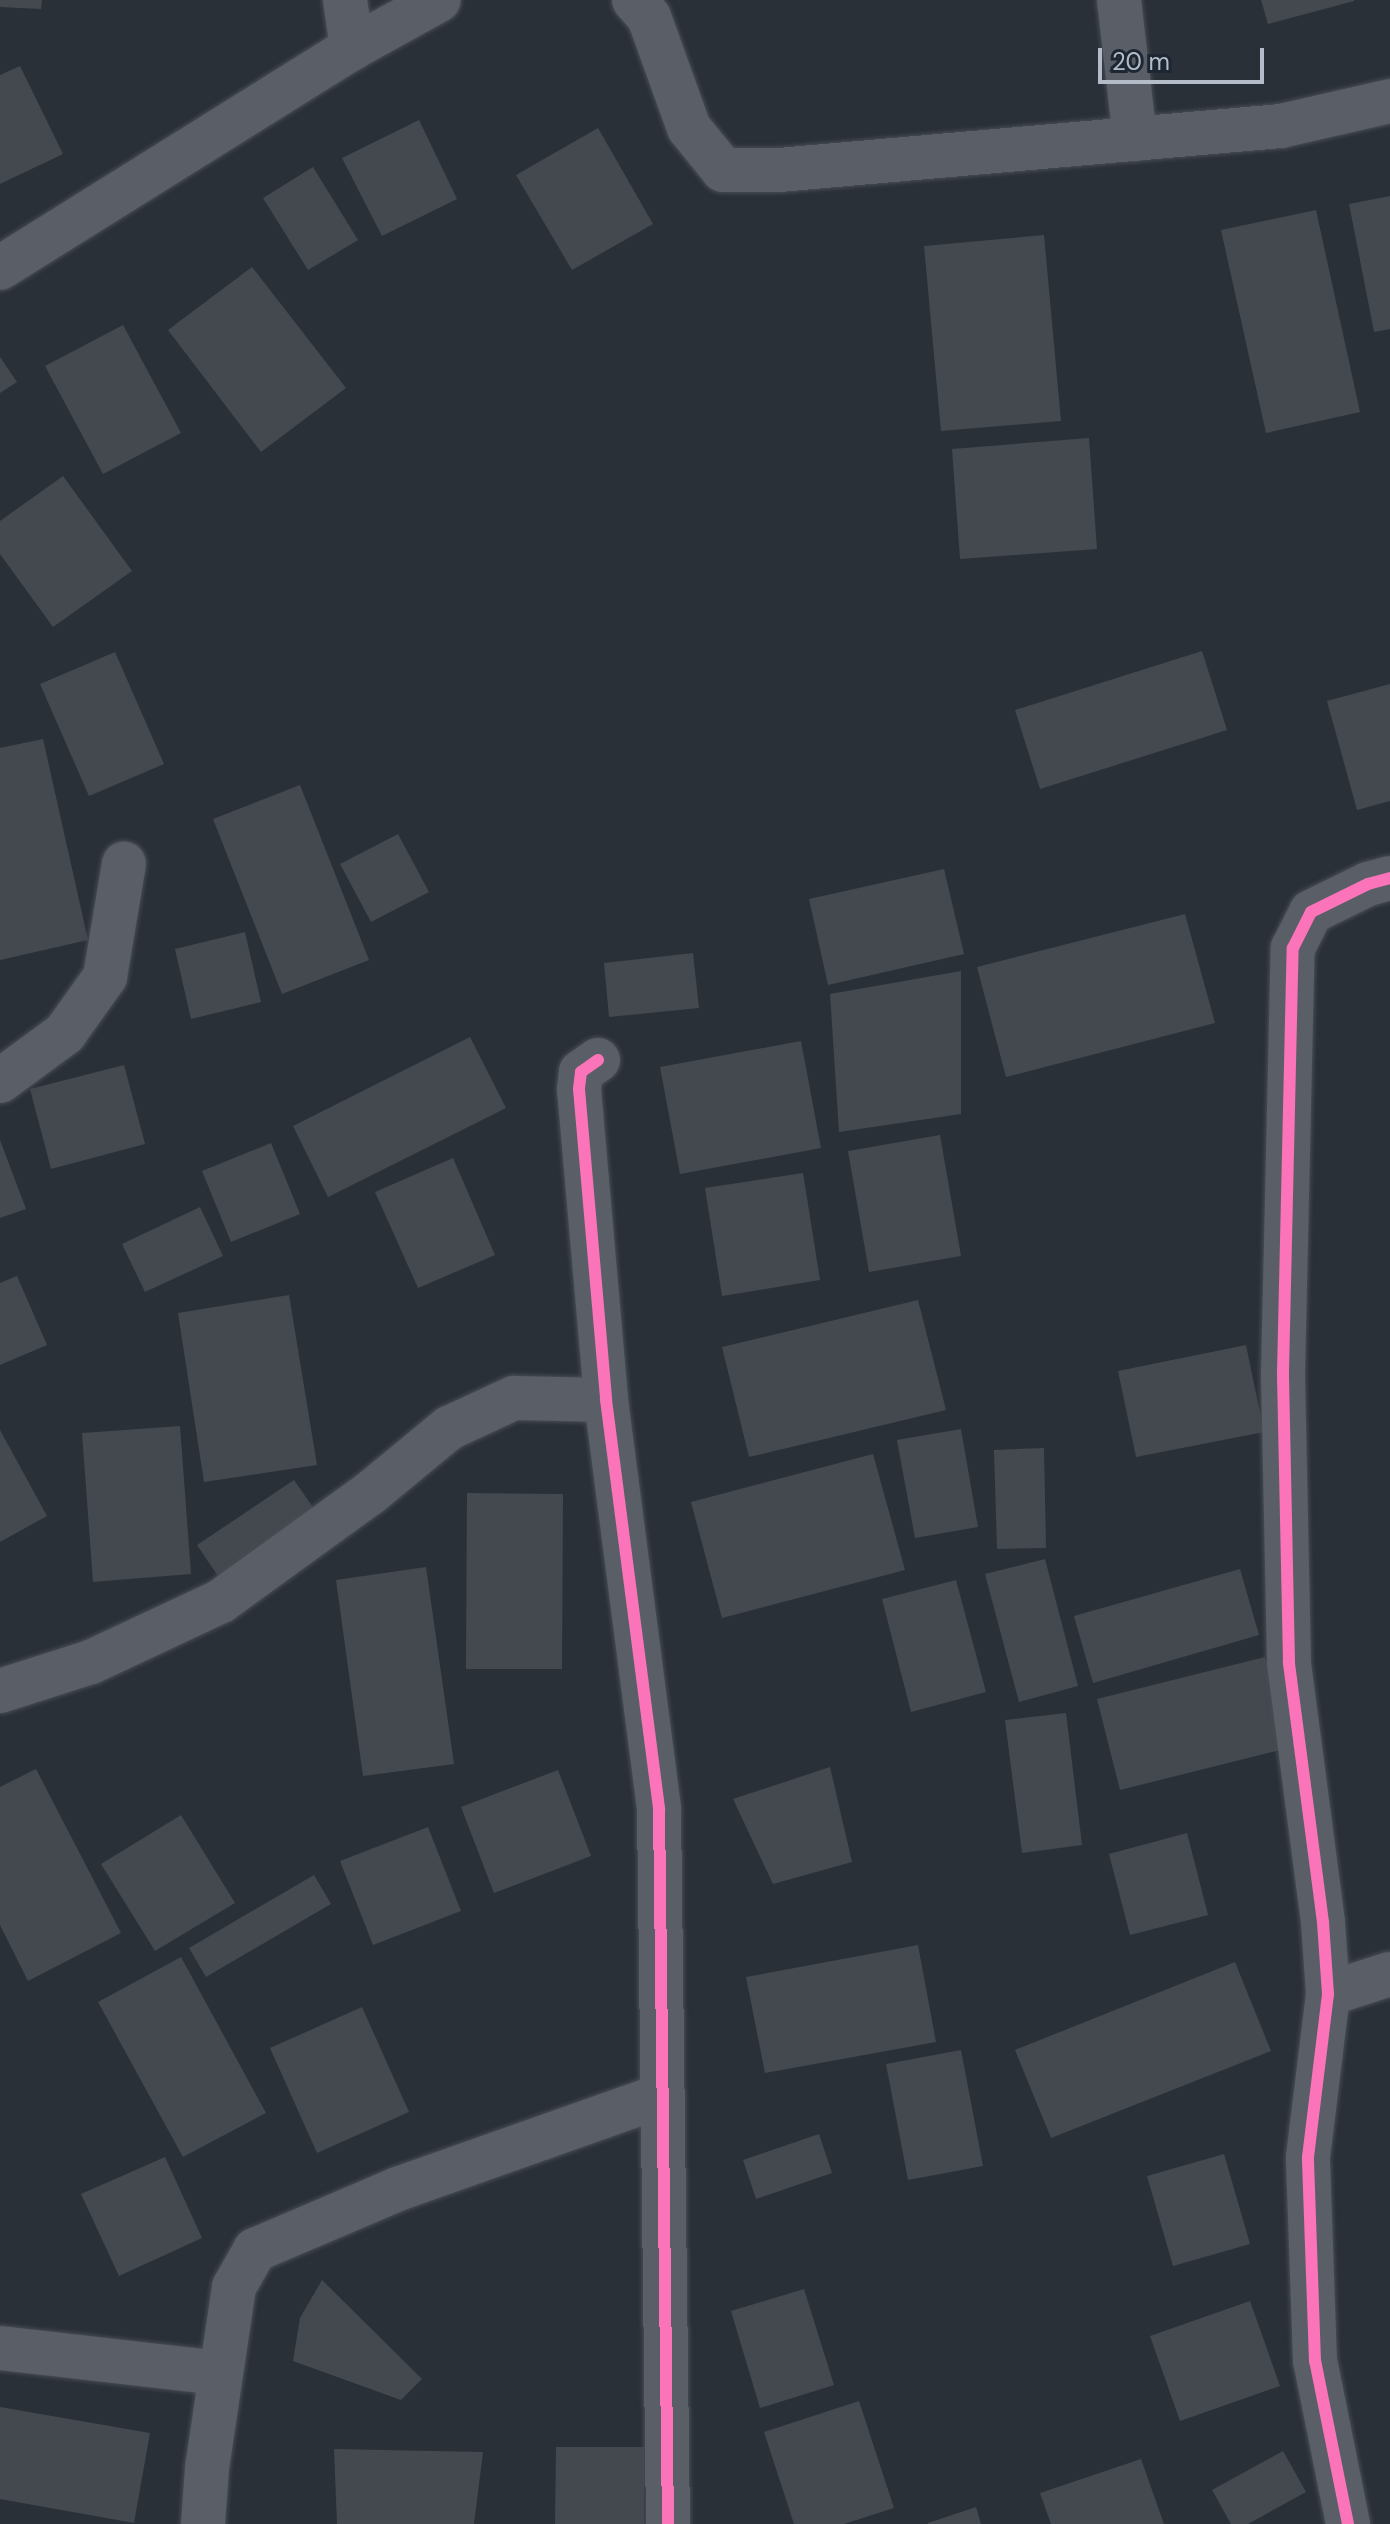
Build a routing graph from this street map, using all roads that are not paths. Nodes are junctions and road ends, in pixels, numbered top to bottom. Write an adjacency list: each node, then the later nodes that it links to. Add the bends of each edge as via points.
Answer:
1 (345, 0): 5 (street)
2 (439, 0): 5 (street)
3 (634, 0): 7 (street, via 649,17 689,128 723,170 779,170)
4 (1119, 0): 7 (street)
5 (352, 48): 8 (street)
6 (1390, 101): 7 (street, via 1281,126)
7 (1135, 139)
8 (0, 268)
9 (124, 864): 12 (street, via 105,977 65,1033)
10 (1390, 878): 16 (street, via 1311,912 1293,948 1283,1373 1289,1662)
11 (598, 1060): 13 (street, via 581,1072 579,1089)
12 (0, 1081)
13 (606, 1400): 14 (street, via 514,1398 449,1428 369,1494 221,1601 91,1662); 17 (street, via 659,1809)
14 (0, 1691)
15 (1390, 1974): 16 (street)
16 (1328, 1994): 22 (street, via 1308,2157 1315,2346)
17 (661, 2096): 19 (street, via 398,2189 255,2250 234,2287); 21 (street)
18 (0, 2348): 19 (street)
19 (221, 2373): 20 (street)
20 (203, 2524)
21 (668, 2524)
22 (1348, 2524)

